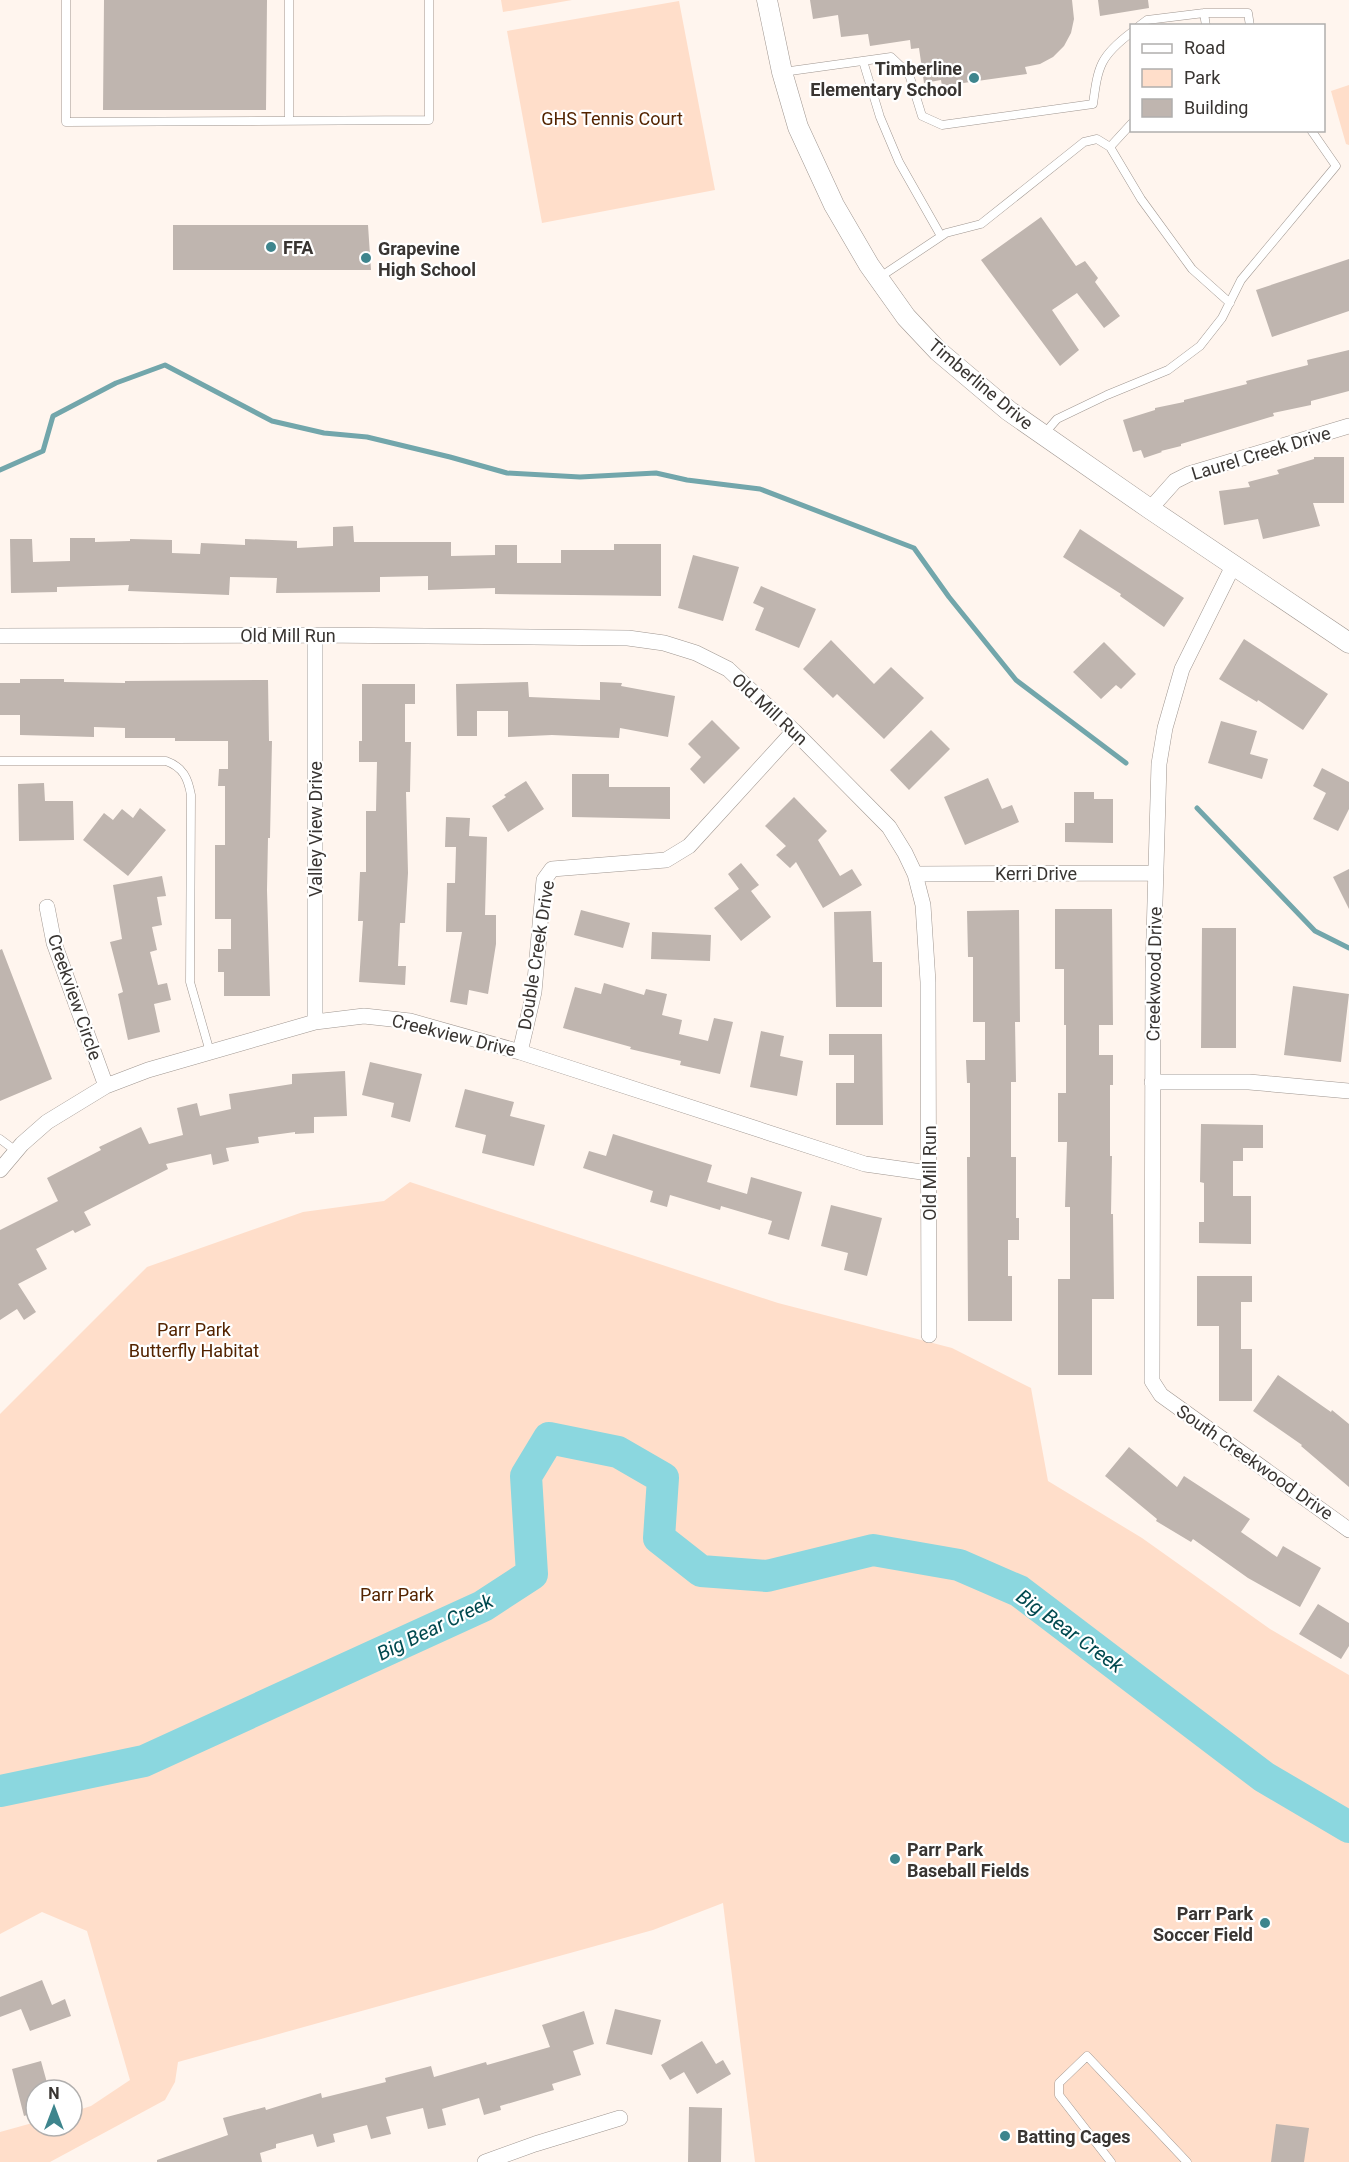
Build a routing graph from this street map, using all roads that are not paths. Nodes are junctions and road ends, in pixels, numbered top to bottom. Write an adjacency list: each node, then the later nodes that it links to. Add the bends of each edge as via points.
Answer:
1 (66, 0): 12 (lane, via 66,122)
2 (289, 0): 12 (lane)
3 (429, 0): 12 (lane, via 429,120)
4 (768, 0): 11 (street, Timberline Drive)
5 (1204, 14): 6 (lane, via 1147,20); 7 (lane); 8 (lane, via 1248,13)
6 (1142, 24)
7 (1206, 24)
8 (1250, 24)
9 (1130, 33): 10 (lane, via 1114,45 1098,69 1093,104 942,126 922,116 909,74 891,57)
10 (863, 61): 11 (lane); 16 (lane, via 899,162)
11 (782, 72): 17 (street, Timberline Drive, via 798,127 834,205)
12 (289, 121)
13 (1130, 124): 15 (lane)
14 (1312, 132): 18 (lane, via 1336,166 1241,280)
15 (1110, 147): 16 (lane, via 1097,139 1084,142 981,224); 18 (lane, via 1141,199 1192,268)
16 (941, 236): 17 (lane)
17 (878, 278): 20 (street, Timberline Drive, via 906,317 938,351)
18 (1230, 303): 20 (lane, via 1200,346 1168,370 1057,418)
19 (1349, 426): 21 (street, Laurel Creek Drive, via 1189,474 1175,482)
20 (1043, 435): 21 (street, Timberline Drive)
21 (1150, 509): 22 (street, Timberline Drive)
22 (1233, 566): 25 (street, Timberline Drive); 28 (street, Creekwood Drive, via 1182,669 1165,728 1159,764)
23 (315, 635): 24 (street, Old Mill Run); 26 (street, Old Mill Run, via 628,638 664,643 728,669); 31 (street, Valley View Drive)
24 (0, 636)
25 (1349, 643)
26 (794, 731): 29 (street, Old Mill Run, via 889,827); 33 (street, Double Creek Drive, via 689,846 666,860 552,868 544,880 534,992)
27 (0, 761): 32 (lane, via 166,761 179,766 191,795 190,982)
28 (1156, 873): 29 (street, Kerri Drive); 34 (street, Creekwood Drive)
29 (915, 874): 40 (street, Old Mill Run, via 923,905 928,982)
30 (47, 907): 35 (street, Creekview Circle, via 54,943)
31 (315, 1022): 32 (street, Creekview Drive); 33 (street, Creekview Drive, via 364,1016 410,1021)
32 (210, 1052): 35 (street, Creekview Drive)
33 (520, 1052): 40 (street, Creekview Drive, via 865,1164)
34 (1152, 1082): 36 (street, via 1249,1082); 42 (street, Creekwood Drive, via 1152,1382)
35 (106, 1086): 38 (street, Creekview Drive, via 47,1122)
36 (1349, 1091)
37 (0, 1139): 38 (lane)
38 (16, 1151): 39 (street, Creekview Drive)
39 (0, 1170)
40 (929, 1173): 41 (street, Old Mill Run)
41 (929, 1335)
42 (1161, 1395): 43 (street, South Creekwood Drive)
43 (1349, 1530)
44 (620, 2118): 45 (street)
45 (485, 2162)
46 (1112, 2162): 47 (lane, via 1059,2095 1059,2083 1087,2056)
47 (1187, 2162)

